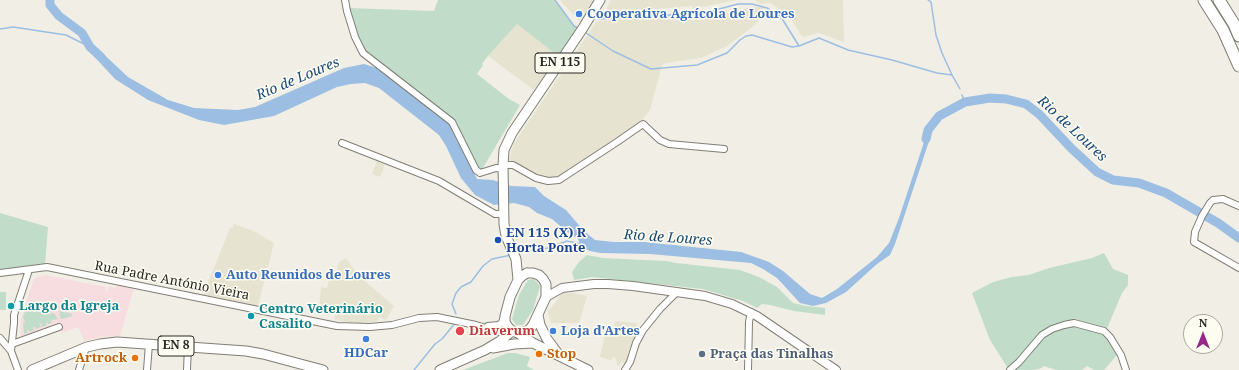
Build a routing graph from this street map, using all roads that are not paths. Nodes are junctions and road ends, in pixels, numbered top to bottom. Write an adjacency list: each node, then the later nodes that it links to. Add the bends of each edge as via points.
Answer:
1 (345, 0): 11 (street, via 362,53 452,122 480,174 496,168)
2 (600, 0): 11 (main road, EN 115, via 509,138 504,150)
3 (1204, 0): 8 (highway, via 1223,30)
4 (1219, 0): 6 (highway)
5 (1224, 0): 6 (highway)
6 (1234, 24): 7 (highway)
7 (1239, 36)
8 (1239, 66)
9 (342, 142): 13 (street, via 439,181 495,214)
10 (724, 149): 11 (street, via 669,144 660,140 643,124 559,180 536,178 513,165)
11 (503, 170): 13 (main road, EN 115)
12 (1239, 206): 15 (street, via 1228,200 1213,200 1202,216 1194,242)
13 (503, 210): 14 (main road, EN 115, via 504,228)
14 (516, 258): 18 (main road); 20 (main road)
15 (1239, 268)
16 (29, 270): 17 (street, Rua Padre António Vieira); 29 (street, Rua Padre António Vieira, via 47,266 337,326 370,327 437,317); 32 (street, via 14,315)
17 (0, 273)
18 (533, 273): 19 (main road); 20 (main road, via 527,273)
19 (543, 279): 21 (street); 23 (main road, via 546,284)
20 (518, 280): 26 (main road, via 510,297)
21 (562, 288): 22 (street, via 608,284); 23 (street)
22 (677, 292): 24 (street, via 720,300); 51 (street, via 648,323 636,342)
23 (546, 297): 25 (main road)
24 (751, 312): 27 (street); 53 (street)
25 (538, 315): 31 (main road, via 529,330); 41 (main road, via 540,325)
26 (505, 319): 29 (street, Rua Padre António Vieira, via 495,326); 31 (main road, via 508,327); 34 (main road)
27 (749, 325): 30 (street); 52 (street)
28 (59, 326): 39 (street)
29 (482, 326): 34 (street, Rua Padre António Vieira)
30 (756, 328)
31 (515, 332): 34 (main road); 35 (main road)
32 (13, 336): 33 (street); 39 (street)
33 (0, 337): 39 (street)
34 (501, 337): 40 (main road)
35 (533, 343): 40 (main road); 41 (main road)
36 (149, 344): 37 (main road, EN 8); 38 (main road, EN 8, via 117,342); 46 (street)
37 (188, 346): 42 (main road, EN 8, via 246,351); 47 (street)
38 (86, 347): 44 (main road, EN 8); 45 (street)
39 (12, 348): 43 (street)
40 (485, 350): 49 (main road)
41 (560, 356): 50 (main road)
42 (297, 366): 48 (main road, EN 8)
43 (18, 370)
44 (32, 370)
45 (79, 370)
46 (147, 370)
47 (187, 370)
48 (323, 370)
49 (440, 370)
50 (588, 370)
51 (625, 370)
52 (748, 370)
53 (836, 370)
54 (1010, 370): 55 (street, via 1042,335 1052,329 1074,323 1104,331 1121,355)
55 (1126, 370)

